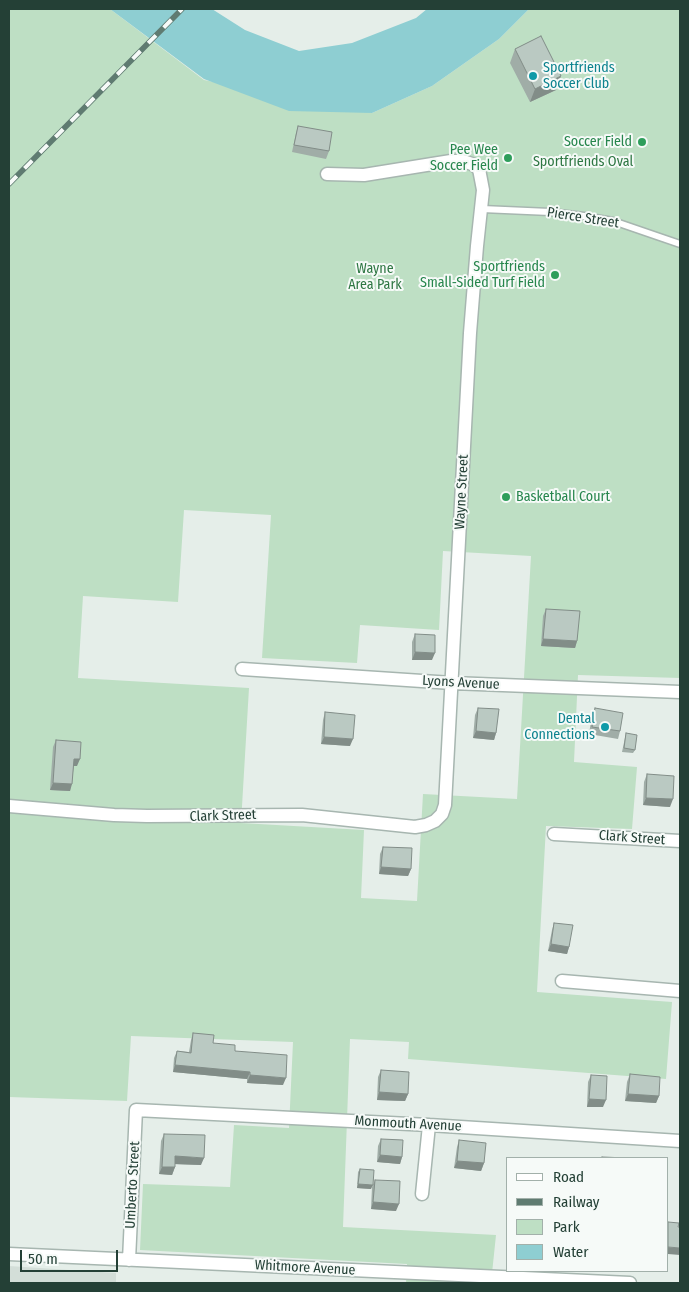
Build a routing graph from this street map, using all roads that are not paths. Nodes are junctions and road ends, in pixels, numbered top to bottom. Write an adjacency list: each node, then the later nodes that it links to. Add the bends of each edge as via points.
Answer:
1 (326, 174): 2 (street, Wayne Street, via 364,175 463,161 479,169)
2 (482, 208): 3 (lane, Pierce Street, via 550,212 613,221); 5 (street, Wayne Street, via 470,333)
3 (680, 244)
4 (242, 669): 5 (street, Lyons Avenue)
5 (452, 683): 6 (street, Lyons Avenue); 8 (street, Wayne Street, via 445,805)
6 (680, 692)
7 (9, 806): 8 (street, Clark Street, via 146,816 302,815 415,827)
8 (435, 821)
9 (554, 834): 10 (street, Clark Street)
10 (680, 841)
11 (562, 982): 12 (street)
12 (680, 991)
13 (136, 1110): 14 (street, Monmouth Avenue); 18 (street, Umberto Street)
14 (430, 1125): 15 (street, Monmouth Avenue); 16 (street)
15 (680, 1141)
16 (422, 1194)
17 (9, 1254): 18 (street, Whitmore Avenue)
18 (130, 1260): 19 (street, Whitmore Avenue)
19 (630, 1283)

